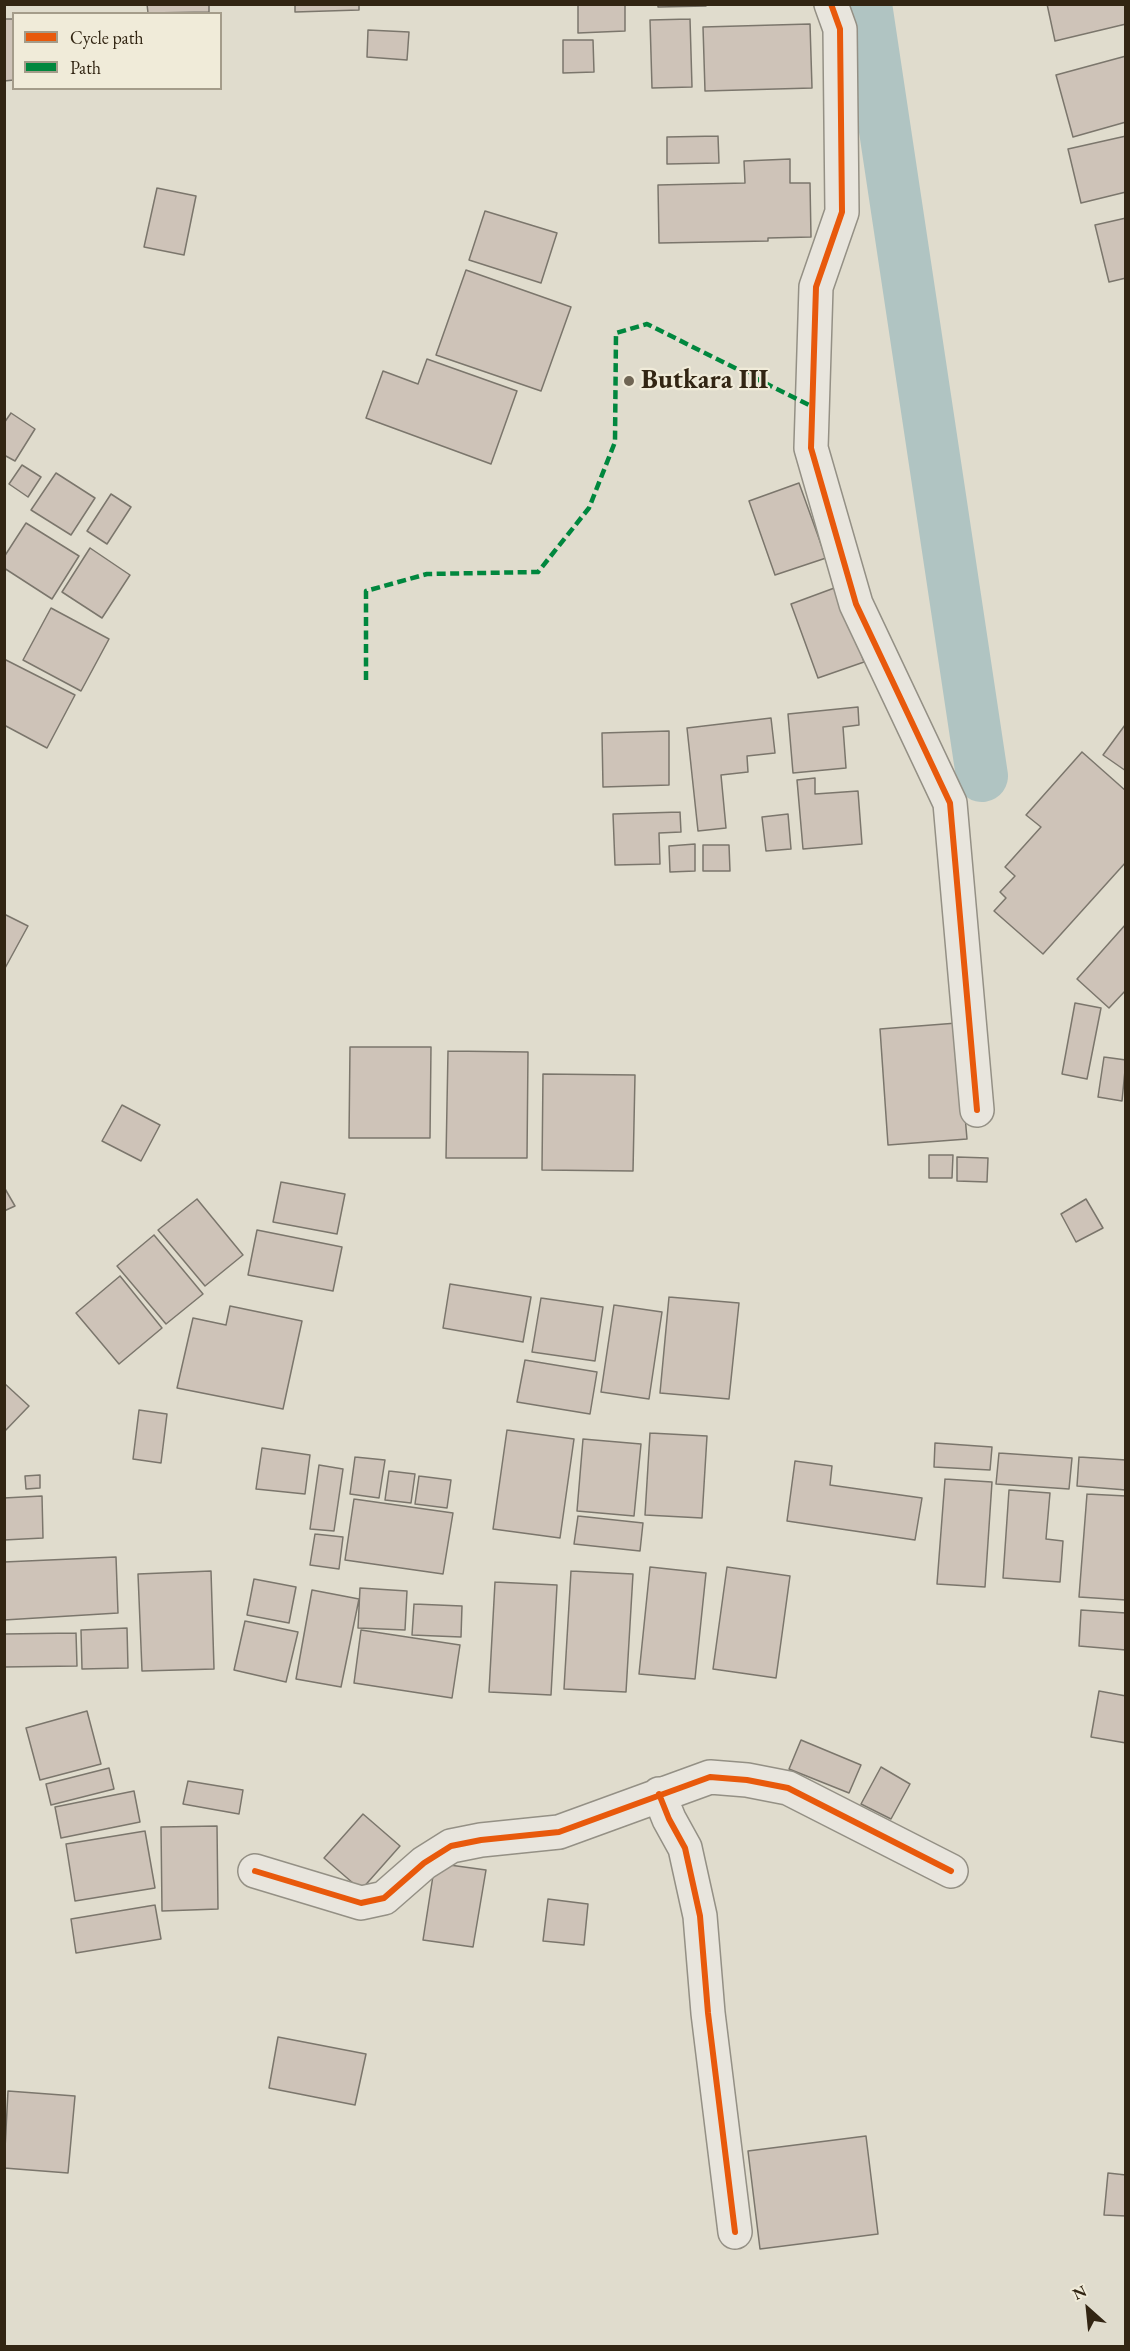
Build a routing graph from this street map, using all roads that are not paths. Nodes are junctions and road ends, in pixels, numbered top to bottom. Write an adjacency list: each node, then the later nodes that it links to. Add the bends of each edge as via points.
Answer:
1 (831, 4): 2 (street, via 840,29 842,212 816,287 811,448 856,604 950,803)
2 (977, 1110)
3 (659, 1794): 4 (street, via 559,1832 451,1846 424,1863 384,1898 361,1903); 5 (street, via 710,1777 788,1788); 6 (street, via 685,1848 700,1916)
4 (255, 1871)
5 (951, 1871)
6 (735, 2232)

